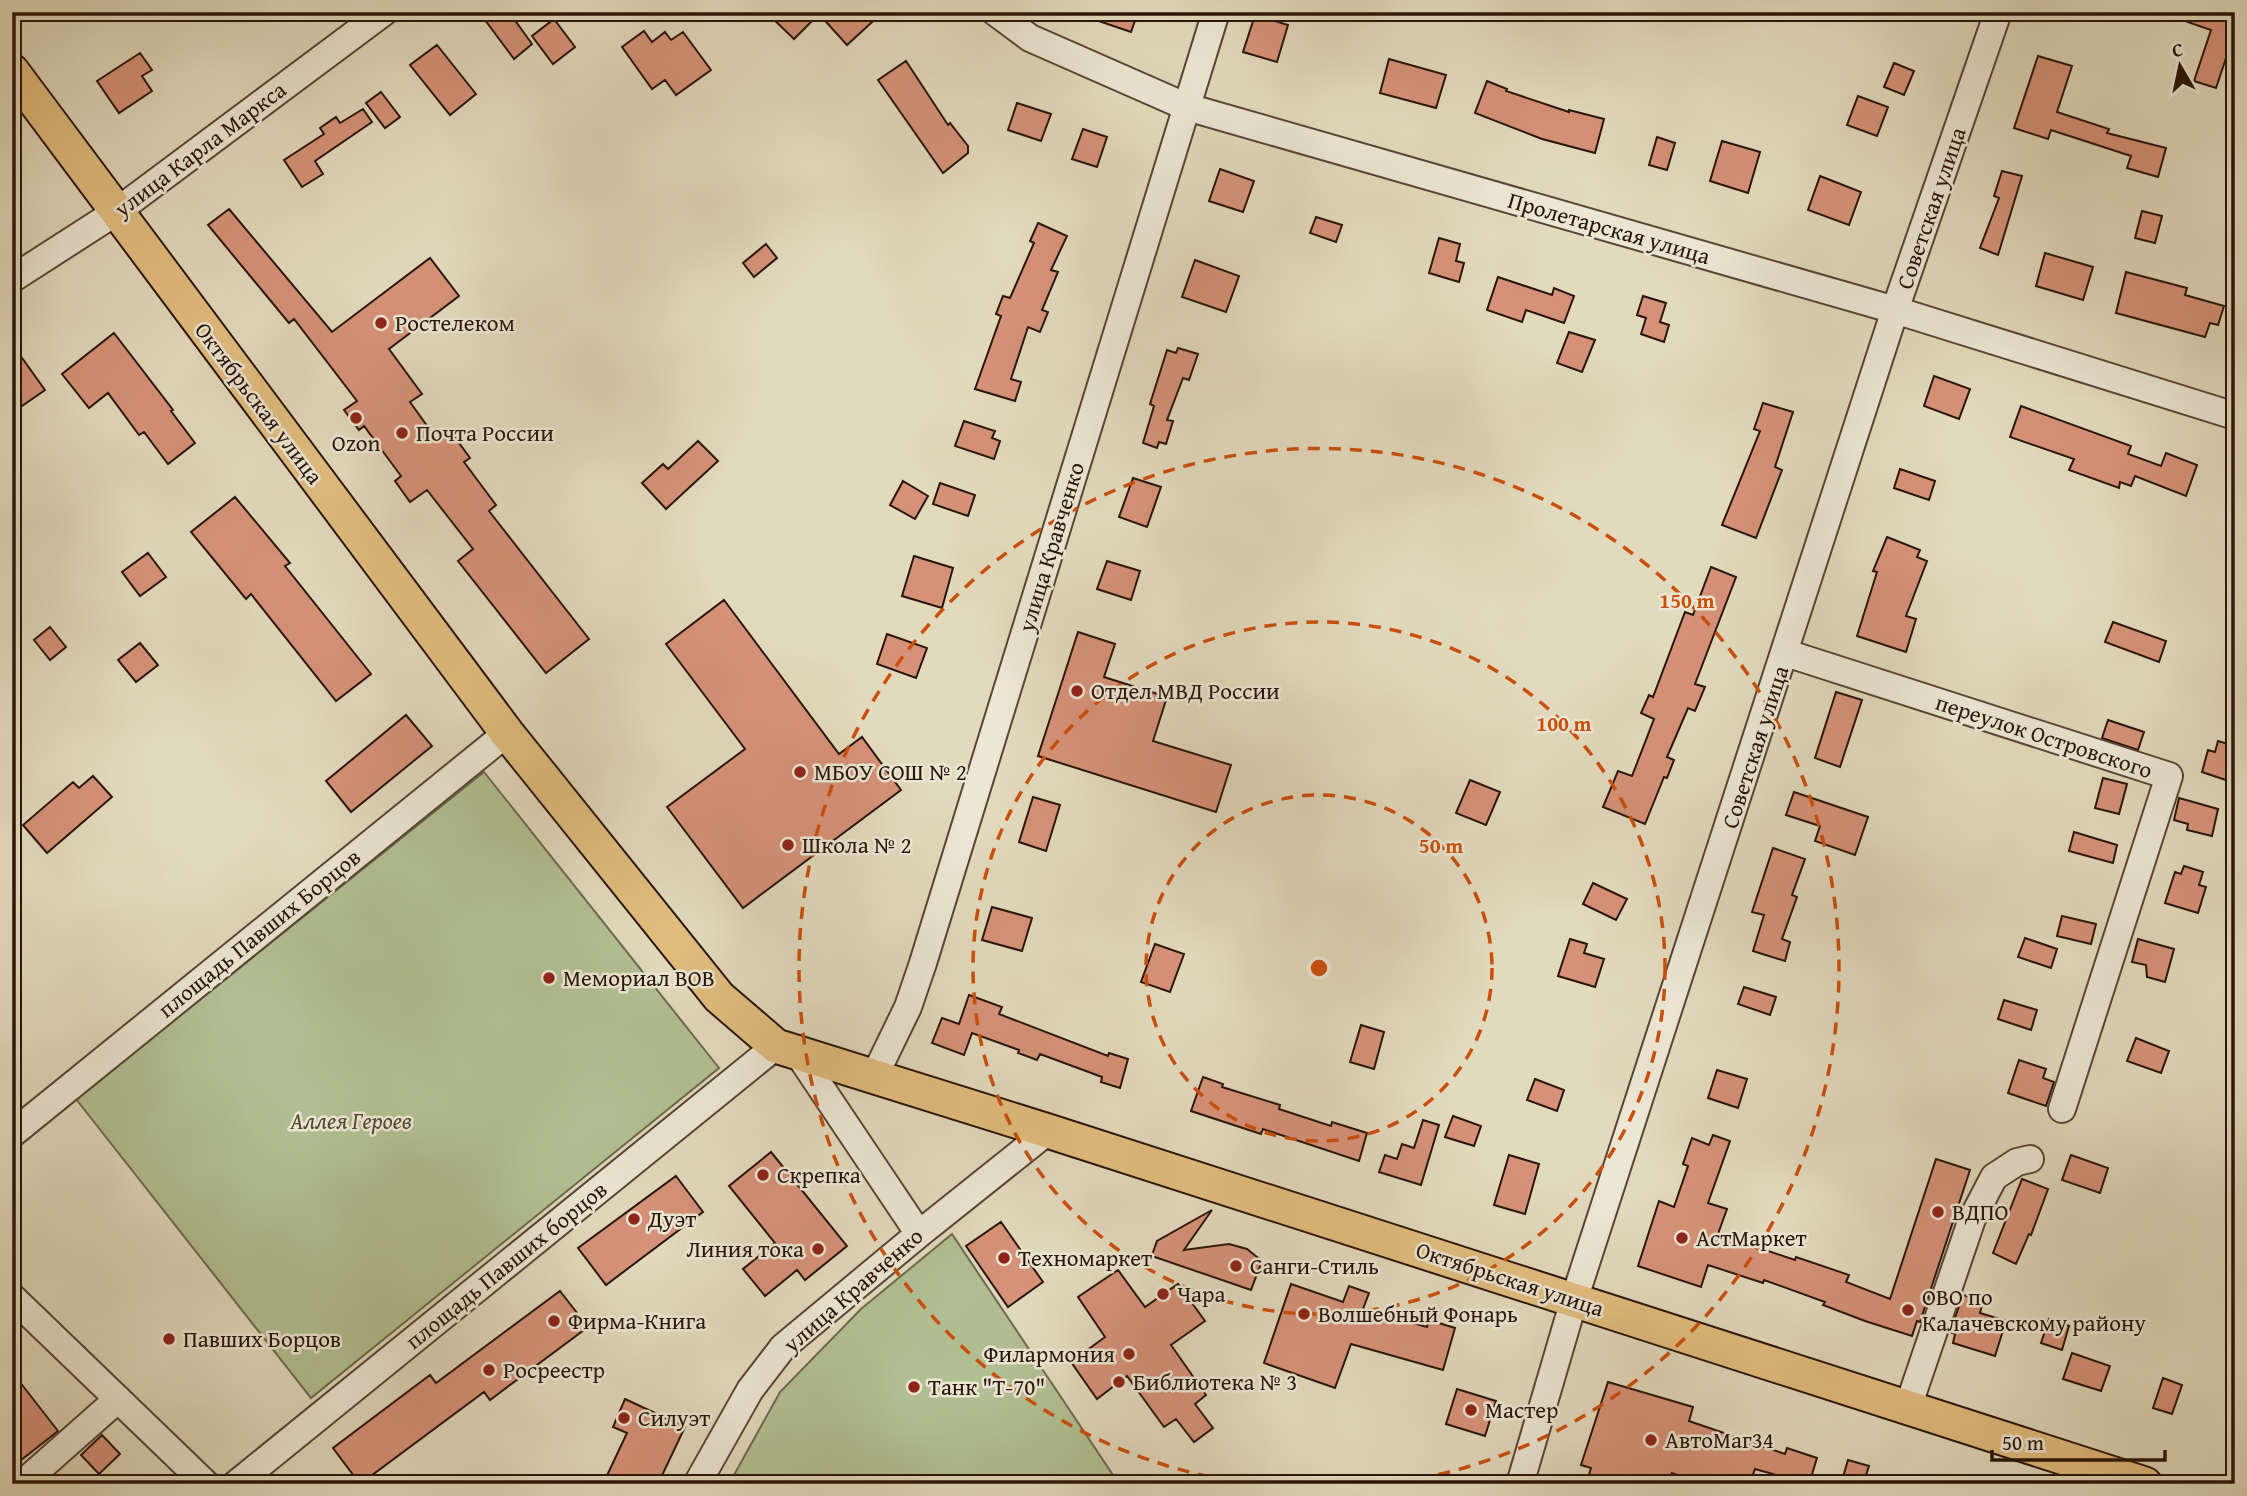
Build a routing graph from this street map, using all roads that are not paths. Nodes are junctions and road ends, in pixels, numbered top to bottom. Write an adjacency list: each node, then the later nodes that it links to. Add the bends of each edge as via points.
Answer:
1 (384, 12): 7 (street, улица Карла Маркса)
2 (995, 12): 6 (street, Пролетарская улица, via 1030,38)
3 (1216, 12): 6 (street, улица Кравченко)
4 (1997, 12): 9 (street, Советская улица)
5 (12, 71): 7 (main road, Октябрьская улица)
6 (1187, 107): 9 (street, Пролетарская улица); 14 (street, улица Кравченко, via 923,962 908,1007)
7 (116, 212): 8 (street, улица Карла Маркса); 12 (main road, Октябрьская улица)
8 (12, 279)
9 (1895, 310): 10 (street, Пролетарская улица); 11 (street, Советская улица)
10 (2235, 416)
11 (1786, 653): 15 (street, переулок Островского, via 2169,776); 21 (street, Советская улица)
12 (506, 733): 13 (main road, Октябрьская улица, via 719,997); 17 (street, площадь Павших Борцов)
13 (788, 1050): 14 (main road, Октябрьская улица); 19 (street); 26 (street, площадь Павших борцов)
14 (874, 1077): 16 (main road, Октябрьская улица)
15 (2062, 1109)
16 (1048, 1131): 19 (street, улица Кравченко); 21 (main road, Октябрьская улица)
17 (12, 1134)
18 (2030, 1159): 23 (street, via 1994,1177 1972,1219)
19 (919, 1234): 27 (street, улица Кравченко, via 783,1348 750,1390)
20 (12, 1297): 22 (street)
21 (1574, 1300): 23 (main road, Октябрьская улица); 28 (street, Советская улица)
22 (118, 1399): 24 (street); 25 (street)
23 (1908, 1407): 29 (main road, Октябрьская улица)
24 (27, 1484)
25 (206, 1484)
26 (236, 1484)
27 (697, 1484)
28 (1520, 1484)
29 (2145, 1484)

